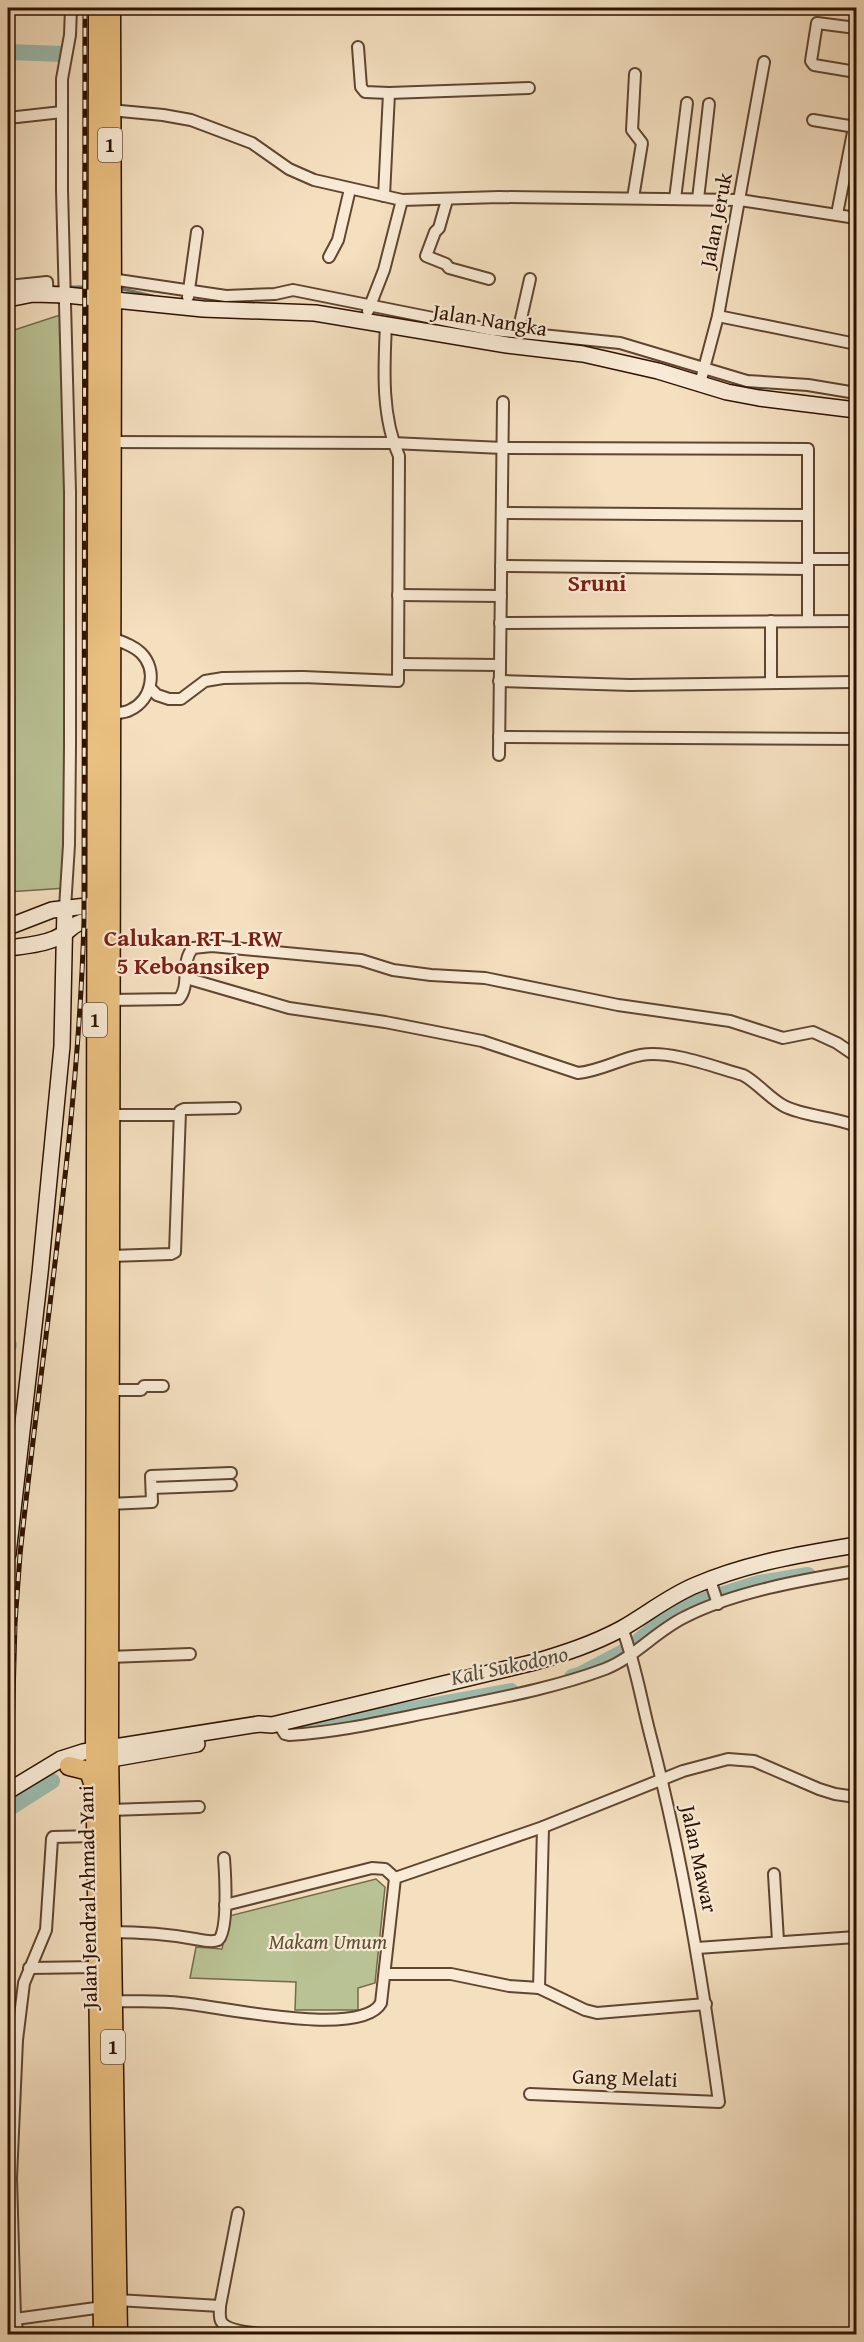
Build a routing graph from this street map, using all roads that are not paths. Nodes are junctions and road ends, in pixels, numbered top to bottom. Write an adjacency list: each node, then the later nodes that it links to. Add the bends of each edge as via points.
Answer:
1 (71, 8): 14 (street)
2 (98, 8): 33 (highway, 1)
3 (111, 8): 13 (highway, 1)
4 (856, 28): 7 (street, via 817,23 811,61 814,65)
5 (358, 47): 10 (street, via 363,90)
6 (764, 62): 25 (street, Jalan Jeruk)
7 (856, 72)
8 (635, 74): 20 (street, via 632,130 642,143)
9 (529, 88): 10 (street)
10 (389, 93): 19 (street)
11 (687, 103): 21 (street)
12 (709, 104): 22 (street)
13 (110, 110): 18 (street, via 191,120 252,143 314,180); 33 (highway, 1)
14 (62, 112): 15 (street); 35 (street)
15 (8, 118)
16 (813, 120): 17 (street)
17 (856, 122): 26 (street)
18 (350, 189): 19 (street); 29 (street, via 338,240)
19 (384, 196): 23 (street)
20 (633, 198): 21 (street); 24 (street)
21 (675, 199): 22 (street)
22 (698, 199): 25 (street)
23 (402, 200): 24 (street); 38 (street, via 384,270)
24 (447, 200): 30 (street, via 440,228 426,256 449,268)
25 (740, 200): 26 (street); 39 (street, Jalan Jeruk)
26 (837, 214): 27 (street)
27 (856, 218)
28 (197, 232): 37 (street)
29 (329, 257)
30 (489, 279)
31 (530, 279): 41 (street)
32 (8, 286): 34 (street)
33 (105, 289): 35 (street, Jalan Nangka); 37 (street, Jalan Nangka); 49 (highway, 1)
34 (48, 290): 35 (street, Jalan Nangka); 36 (street, Jalan Nangka)
35 (65, 290): 74 (street, via 70,746)
36 (8, 298)
37 (187, 299): 38 (street, Jalan Nangka, via 315,313); 38 (street, via 293,290)
38 (367, 313): 40 (street, Jalan Nangka); 41 (street)
39 (718, 316): 42 (street); 44 (street, Jalan Jeruk)
40 (386, 324): 43 (street, Jalan Nangka, via 507,345); 50 (street, via 385,375)
41 (518, 332): 43 (street, via 612,341)
42 (856, 344)
43 (633, 356): 44 (street, Jalan Nangka)
44 (702, 377): 45 (street, Jalan Nangka, via 759,398)
45 (800, 393): 46 (street); 48 (street, Jalan Nangka)
46 (856, 393)
47 (503, 402): 51 (street)
48 (856, 410)
49 (104, 442): 50 (street); 63 (highway, 1); 75 (highway, 1)
50 (392, 443): 51 (street); 57 (street, via 399,456)
51 (502, 448): 52 (street); 53 (street, via 808,449)
52 (502, 513): 53 (street); 56 (street)
53 (808, 515): 55 (street)
54 (856, 559): 55 (street)
55 (808, 564): 56 (street); 60 (street)
56 (501, 566): 58 (street)
57 (398, 595): 58 (street); 64 (street)
58 (501, 596): 62 (street)
59 (771, 621): 60 (street); 62 (street); 67 (street)
60 (808, 621): 61 (street)
61 (856, 621)
62 (500, 623): 65 (street)
63 (111, 638): 69 (street, via 141,652 150,669); 70 (highway, 1)
64 (399, 664): 65 (street); 69 (street, via 398,681 224,678 205,681 181,699 157,695)
65 (500, 665): 66 (street)
66 (499, 681): 67 (street, via 630,685); 71 (street)
67 (771, 682): 68 (street)
68 (856, 682)
69 (150, 688): 70 (street, via 142,702 129,711)
70 (111, 714): 75 (highway, 1)
71 (499, 737): 72 (street); 73 (street)
72 (856, 739)
73 (499, 755)
74 (65, 908): 75 (street); 76 (street); 77 (street)
75 (103, 912): 77 (street); 80 (highway, 1); 103 (highway, 1)
76 (8, 927)
77 (63, 933): 78 (street, via 47,942); 94 (street, via 62,1046)
78 (8, 948)
79 (186, 978): 80 (street, via 178,999); 81 (street, via 186,955 193,948 212,946 362,960 393,970 485,978 618,1005 730,1022 783,1038 813,1032); 85 (street, via 289,1008 482,1041 578,1073 640,1055 678,1058 743,1075 783,1106)
80 (110, 1000): 83 (highway, 1)
81 (856, 1056)
82 (236, 1108): 84 (street, via 184,1109)
83 (110, 1115): 84 (street); 86 (highway, 1)
84 (179, 1115): 86 (street, via 176,1252)
85 (856, 1126)
86 (110, 1256): 88 (highway, 1)
87 (164, 1386): 88 (street)
88 (110, 1390): 92 (highway, 1)
89 (231, 1473): 91 (street, via 151,1476)
90 (231, 1485): 91 (street)
91 (152, 1488): 92 (street, via 152,1502)
92 (109, 1504): 101 (highway, 1)
93 (856, 1545): 96 (street, via 768,1562)
94 (8, 1554)
95 (856, 1571): 97 (street)
96 (711, 1582): 97 (street); 98 (street, via 670,1597)
97 (717, 1602): 100 (street, via 664,1629)
98 (623, 1632): 100 (street, Jalan Mawar); 102 (street, via 535,1662)
99 (190, 1654): 101 (street)
100 (630, 1654): 102 (street, via 605,1669 565,1682 393,1719 289,1735); 106 (street, Jalan Mawar)
101 (109, 1657): 103 (highway, 1)
102 (275, 1724): 103 (street, via 260,1733)
103 (102, 1755): 104 (street); 105 (street, via 61,1759); 108 (highway, Jalan Jendral Ahmad Yani / 1); 111 (highway, Jalan Jendral Ahmad Yani / 1)
104 (69, 1766): 105 (street); 108 (highway, via 89,1771)
105 (42, 1769): 107 (street)
106 (662, 1779): 109 (street, via 740,1759 754,1761 819,1789); 112 (street); 121 (street, Jalan Mawar)
107 (8, 1791)
108 (96, 1793): 113 (highway, Jalan Jendral Ahmad Yani / 1)
109 (856, 1797)
110 (199, 1807): 111 (street)
111 (110, 1810): 118 (highway, Jalan Jendral Ahmad Yani / 1)
112 (543, 1827): 116 (street); 125 (street)
113 (96, 1836): 122 (highway, Jalan Jendral Ahmad Yani / 1); 123 (street, via 53,1837 46,1930)
114 (224, 1858): 117 (street)
115 (774, 1874): 120 (street)
116 (395, 1878): 117 (street, via 385,1869 372,1868); 124 (street)
117 (225, 1905): 118 (street, via 222,1934 217,1940)
118 (111, 1932): 126 (highway, Jalan Jendral Ahmad Yani / 1)
119 (856, 1937): 120 (street)
120 (778, 1941): 121 (street)
121 (697, 1948): 127 (street, Jalan Mawar)
122 (98, 1967): 123 (street); 131 (highway, Jalan Jendral Ahmad Yani / 1)
123 (29, 1968): 133 (street, via 17,2040 12,2135)
124 (385, 1974): 125 (street, via 451,1974); 126 (street, via 378,2009 345,2018 274,2018 193,2004)
125 (539, 1988): 127 (street, via 597,2013)
126 (112, 2001): 131 (highway, Jalan Jendral Ahmad Yani / 1)
127 (706, 2004): 129 (street, Jalan Mawar)
128 (530, 2094): 129 (street, Gang Melati)
129 (719, 2102)
130 (238, 2213): 132 (street)
131 (110, 2303): 132 (street); 133 (street); 135 (highway, Jalan Jendral Ahmad Yani / 1); 136 (highway, Jalan Jendral Ahmad Yani / 1)
132 (220, 2306): 137 (street, via 223,2324)
133 (11, 2319): 134 (street)
134 (18, 2334)
135 (104, 2334)
136 (118, 2334)
137 (261, 2334)

